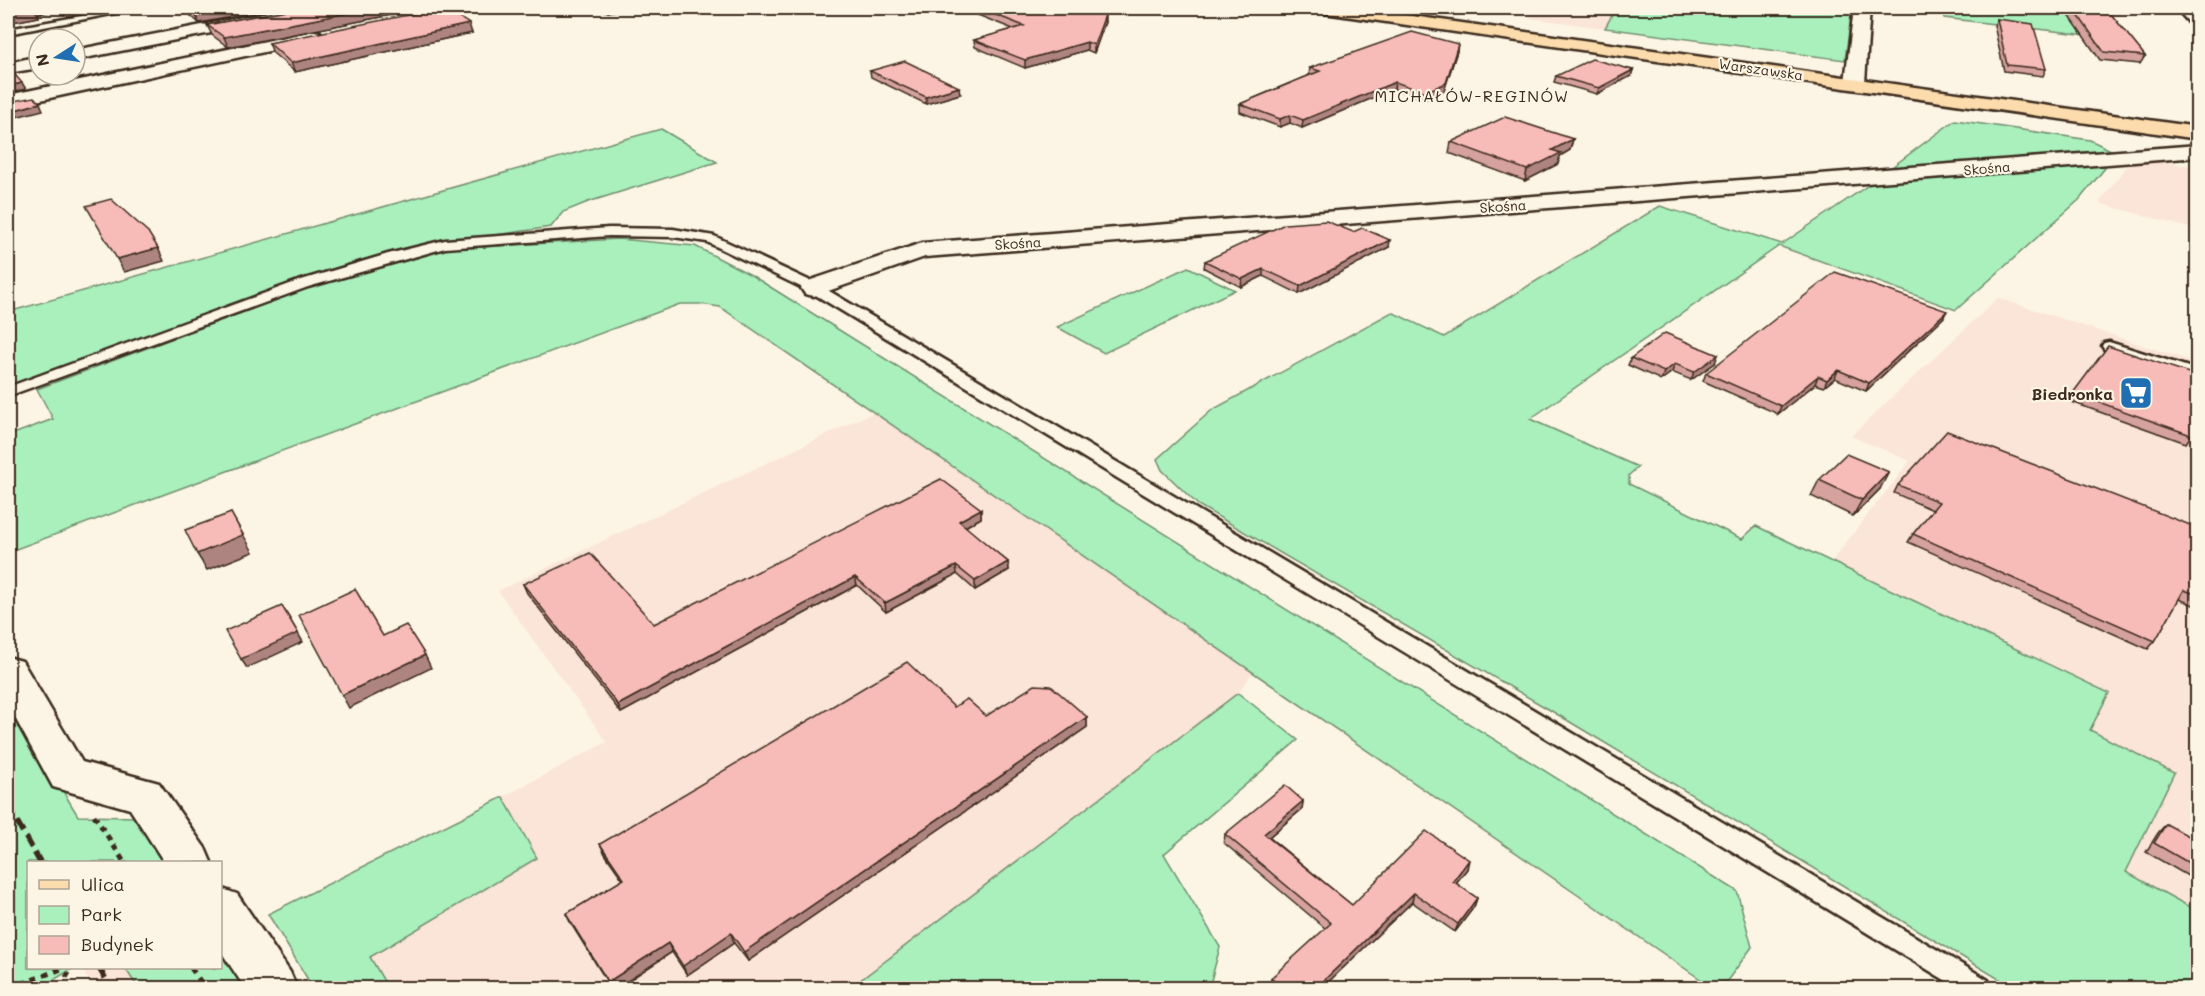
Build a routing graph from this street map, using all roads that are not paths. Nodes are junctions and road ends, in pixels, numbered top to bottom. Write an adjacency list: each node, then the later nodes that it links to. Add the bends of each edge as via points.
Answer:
1 (55, 8): 7 (lane)
2 (138, 8): 9 (lane)
3 (312, 8): 11 (street)
4 (1324, 8): 14 (main road, Warszawska)
5 (1862, 8): 14 (street)
6 (2184, 8): 8 (street)
7 (8, 16)
8 (2198, 22)
9 (8, 32)
10 (326, 33): 15 (street)
11 (87, 53)
12 (27, 64): 13 (street)
13 (8, 68)
14 (1855, 82): 16 (main road, Warszawska)
15 (8, 101)
16 (2198, 133)
17 (2198, 151): 18 (street, Skośna, via 922,250)
18 (814, 288): 21 (lane, via 710,239 673,233 609,232 445,244 303,284); 26 (lane)
19 (2109, 346): 20 (lane)
20 (2198, 375)
21 (8, 392)
22 (8, 671): 23 (street, via 68,775 144,795)
23 (188, 861)
24 (222, 912): 25 (street)
25 (273, 988)
26 (1979, 988)

